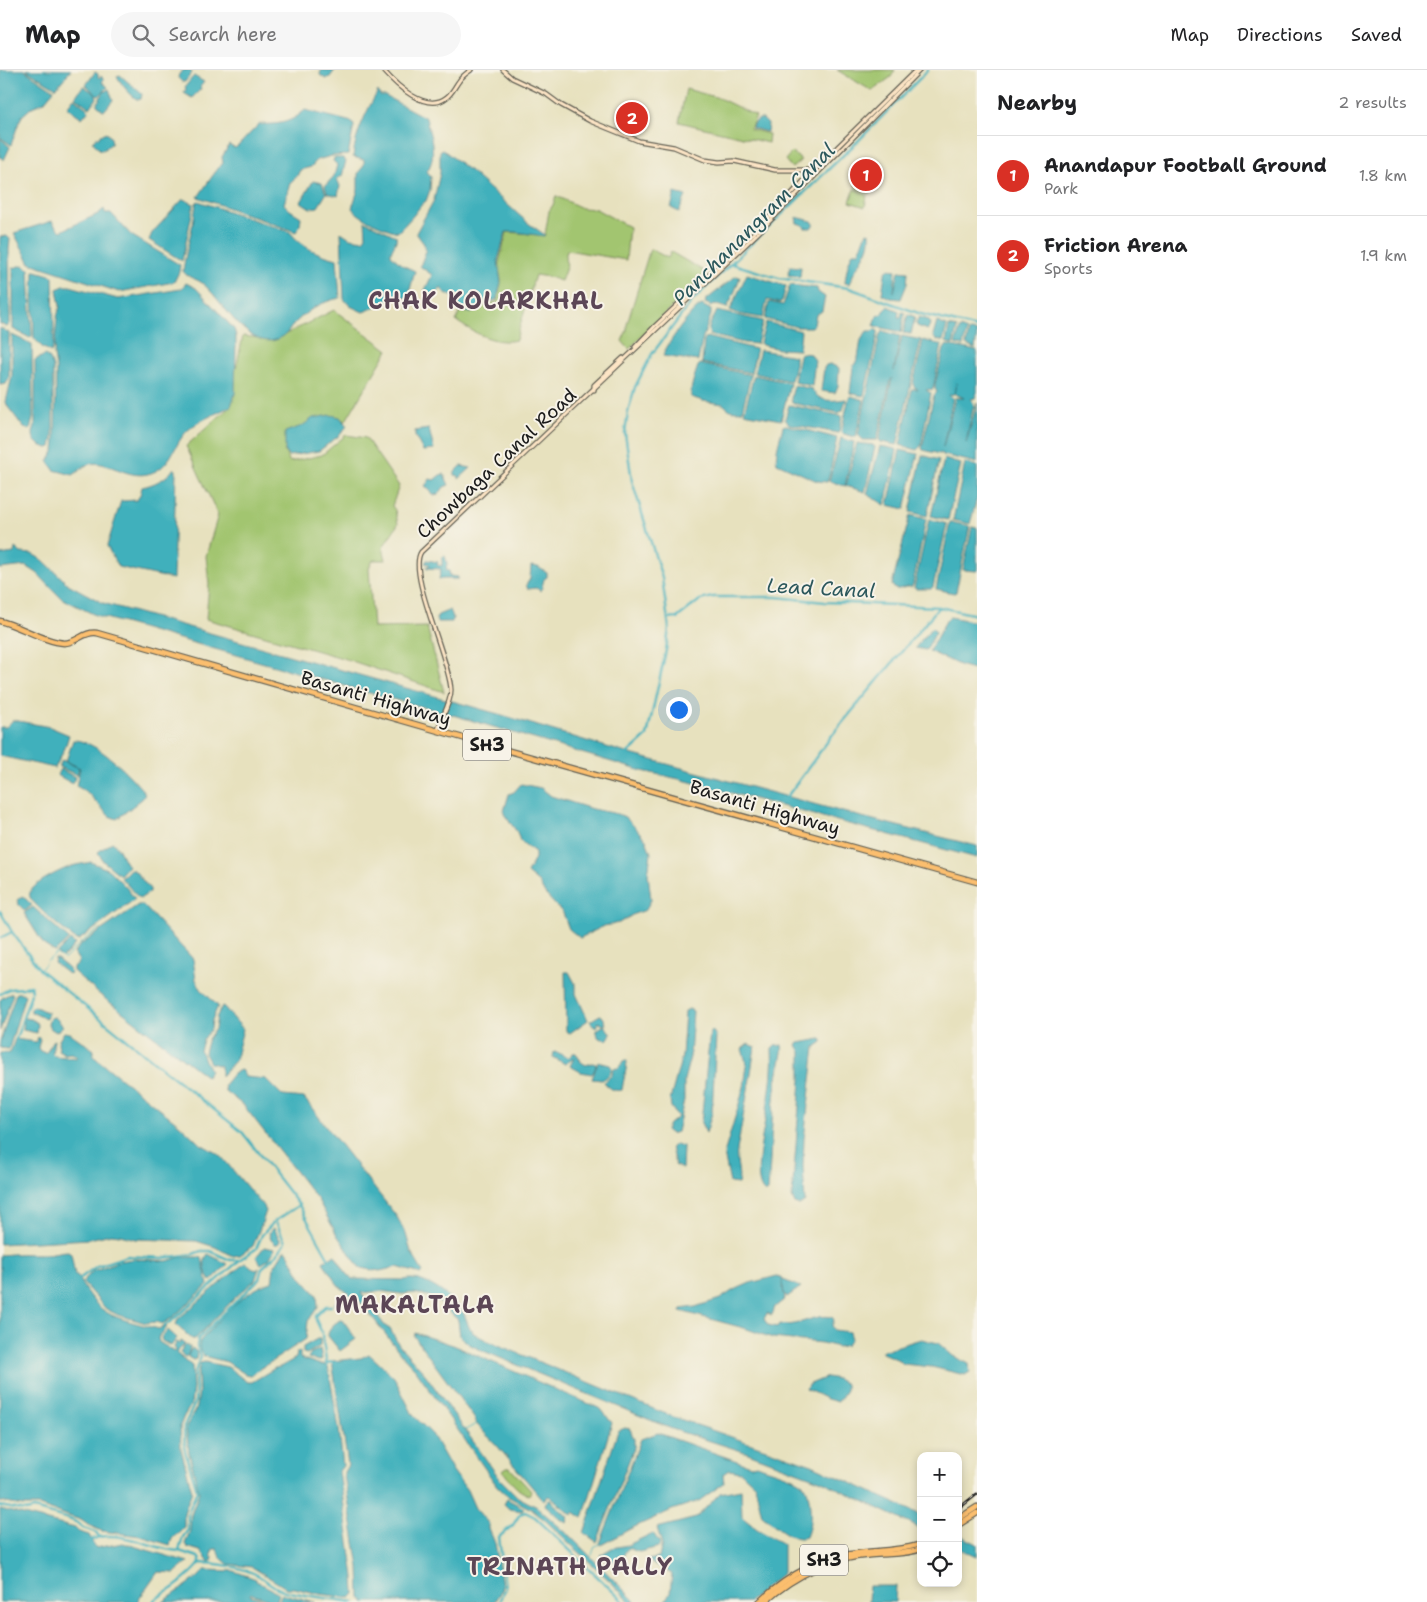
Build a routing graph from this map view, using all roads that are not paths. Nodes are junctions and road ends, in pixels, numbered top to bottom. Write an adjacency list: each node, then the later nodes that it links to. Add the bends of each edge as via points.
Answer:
1 (383, 70): 2 (main road, via 409,94 432,101 448,96)
2 (471, 70)
3 (502, 70): 6 (main road, via 590,121 638,141 674,147 705,160)
4 (916, 70): 6 (main road)
5 (920, 70): 6 (main road)
6 (814, 173): 8 (main road, Chowbaga Canal Road, via 599,380 593,386 594,390 418,557 420,579 450,689)
7 (0, 622): 8 (main road, Basanti Highway / SH3, via 59,642 70,642 88,632 97,633)
8 (438, 730): 9 (main road, Basanti Highway / SH3)
9 (977, 882)
10 (977, 1507): 12 (main road)
11 (977, 1513): 13 (main road)
12 (962, 1517)
13 (962, 1522)
14 (917, 1545): 17 (main road, SH3, via 848,1554)
15 (833, 1550): 17 (main road)
16 (917, 1550): 19 (main road, SH3, via 854,1556 824,1564 797,1578)
17 (818, 1562): 18 (main road, SH3, via 785,1580)
18 (759, 1602)
19 (765, 1602)

